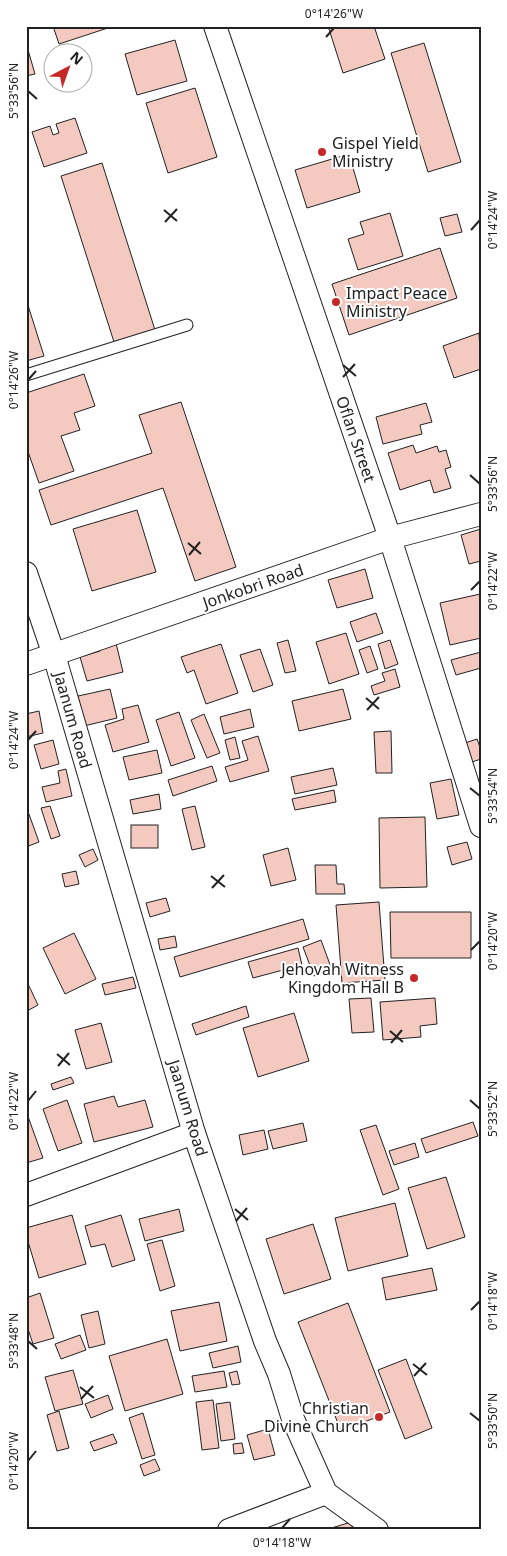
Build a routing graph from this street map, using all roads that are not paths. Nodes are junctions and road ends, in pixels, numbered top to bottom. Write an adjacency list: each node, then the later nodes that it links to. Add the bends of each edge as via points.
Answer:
1 (215, 26): 5 (street, Oflan Street)
2 (187, 325): 3 (lane)
3 (26, 375)
4 (481, 514): 5 (street, Jonkobri Road)
5 (390, 538): 7 (street, Jonkobri Road); 9 (street, Oflan Street)
6 (26, 573): 7 (street, Jaanum Road)
7 (54, 655): 8 (street, Jonkobri Road); 10 (street, Jaanum Road)
8 (26, 664)
9 (481, 826)
10 (194, 1133): 11 (street); 12 (street, Jaanum Road, via 293,1419)
11 (26, 1195)
12 (326, 1493): 13 (street); 14 (street)
13 (229, 1530)
14 (377, 1530)

